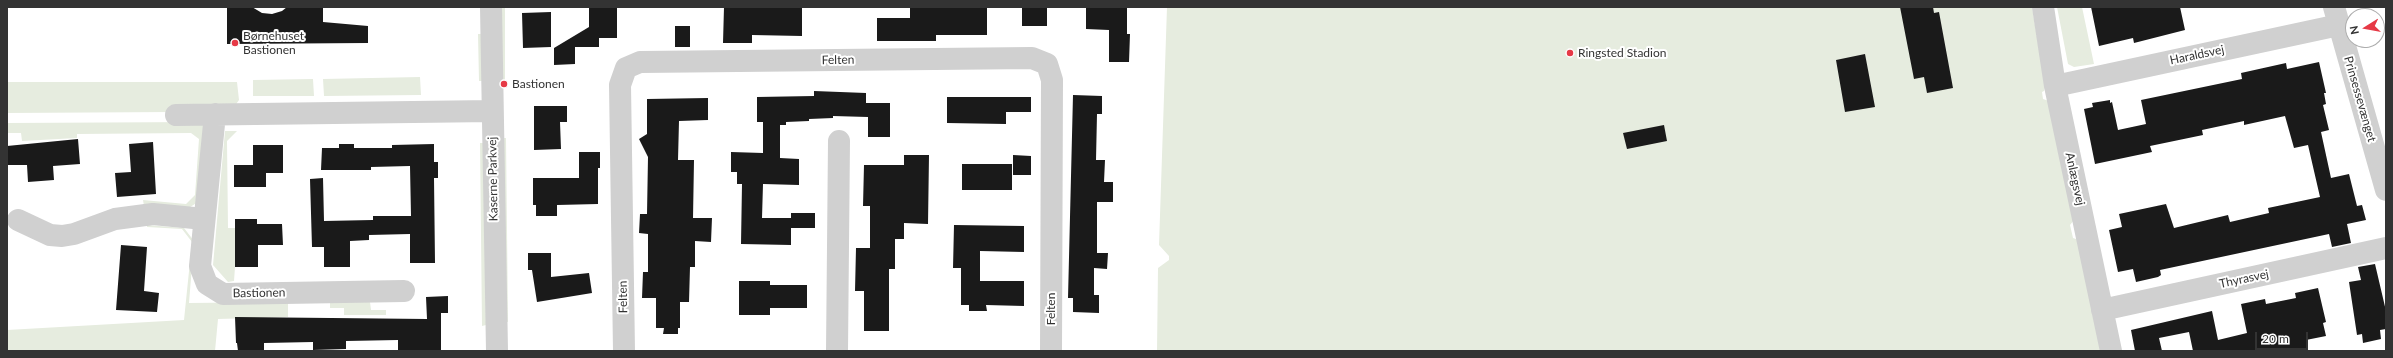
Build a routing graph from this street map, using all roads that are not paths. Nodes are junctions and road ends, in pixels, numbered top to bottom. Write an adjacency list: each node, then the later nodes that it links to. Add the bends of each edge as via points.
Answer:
1 (491, 7): 5 (street, Kaserne Parkvej)
2 (2043, 7): 4 (street, Anlægsvej)
3 (2337, 16): 4 (street, Haraldsvej); 9 (street, Prinsessevænget)
4 (2055, 86): 14 (street, Anlægsvej)
5 (492, 111): 6 (street); 15 (street, Kaserne Parkvej)
6 (215, 114): 7 (street); 10 (street, Bastionen)
7 (176, 115)
8 (839, 141): 17 (street)
9 (2386, 190)
10 (204, 219): 11 (street, via 153,214 114,219 62,236 50,235); 13 (street, Bastionen, via 200,266 207,284 223,294)
11 (18, 220)
12 (2386, 248): 14 (street, Thyrasvej)
13 (404, 291)
14 (2102, 310): 19 (street, Anlægsvej)
15 (497, 351)
16 (624, 351): 18 (street, Felten, via 620,85 626,68 640,62 1032,58 1047,64 1052,80)
17 (837, 351)
18 (1051, 351)
19 (2111, 351)

